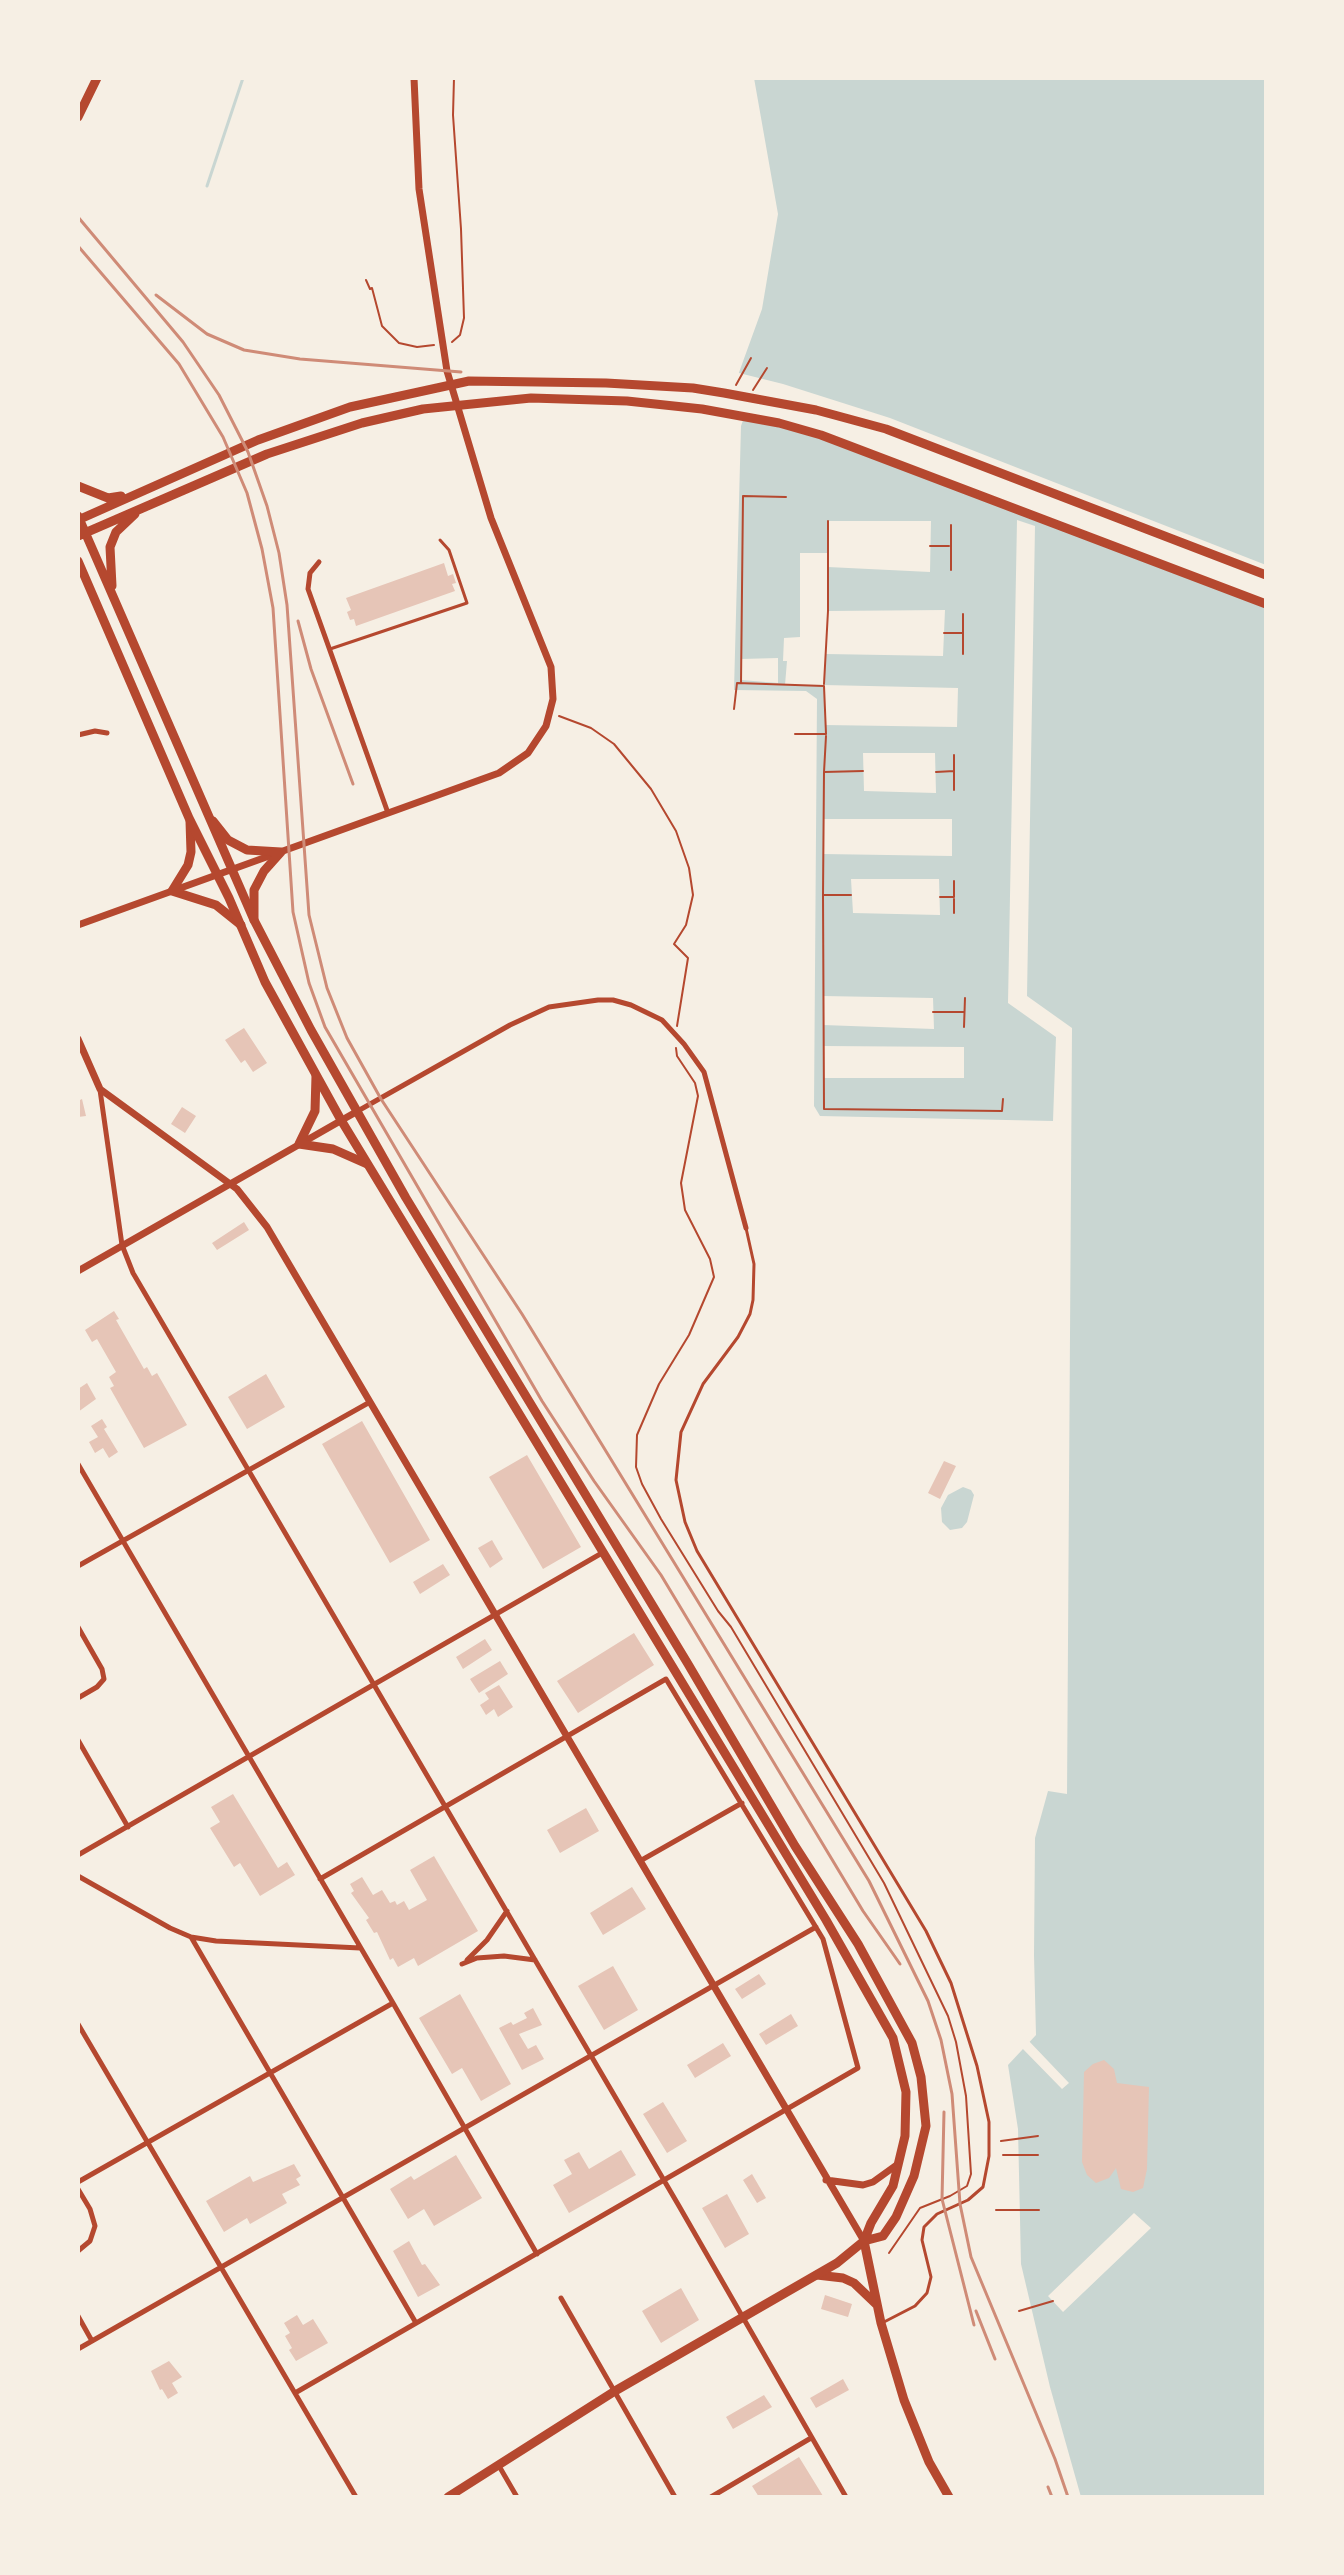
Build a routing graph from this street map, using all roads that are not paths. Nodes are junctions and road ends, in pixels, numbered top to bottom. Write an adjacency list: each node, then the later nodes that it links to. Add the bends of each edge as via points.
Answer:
1 (97, 78): 3 (main road)
2 (414, 78): 19 (street, via 419,189 454,399 491,518 554,681 551,713 539,740 513,765)
3 (78, 117)
4 (78, 486): 5 (main road, via 108,498)
5 (132, 494): 7 (main road); 12 (main road, via 350,407 469,381 693,388 816,410 886,429)
6 (142, 507): 8 (main road); 13 (main road, via 116,532 110,547); 14 (main road, via 311,438 423,409 531,398 667,404 821,435)
7 (78, 519): 8 (main road)
8 (82, 535): 13 (main road)
9 (440, 540): 15 (lane, via 449,550 467,603)
10 (78, 561): 20 (main road)
11 (319, 562): 15 (street, via 310,573 308,589)
12 (1266, 575)
13 (112, 593): 18 (main road)
14 (1266, 604)
15 (330, 649): 19 (street)
16 (107, 733): 17 (street)
17 (78, 735)
18 (206, 811): 21 (main road, via 228,840 255,852); 22 (main road)
19 (388, 813): 21 (street)
20 (189, 818): 23 (main road); 24 (main road, via 191,852)
21 (281, 852): 22 (street); 25 (main road, via 254,890)
22 (233, 869): 23 (street); 25 (main road)
23 (217, 875): 24 (street); 27 (main road)
24 (172, 891): 26 (street); 27 (main road, via 216,905)
25 (254, 920): 31 (main road)
26 (78, 925)
27 (241, 925): 29 (main road, via 265,982)
28 (78, 1039): 30 (street)
29 (316, 1072): 32 (main road); 33 (main road, via 315,1111)
30 (100, 1089): 35 (street); 37 (street)
31 (356, 1112): 32 (street); 36 (street, via 549,1007 613,1000 631,1005 662,1020 704,1072); 78 (main road, via 858,1944 912,2043 926,2126 914,2176 883,2236)
32 (341, 1120): 33 (street); 34 (main road)
33 (299, 1144): 34 (main road, via 343,1152); 35 (street)
34 (367, 1164): 43 (main road)
35 (230, 1184): 37 (street); 39 (street, via 267,1227)
36 (746, 1228): 88 (lane, via 754,1264 750,1314 703,1384 681,1432 676,1480 685,1522 697,1551 926,1931 951,1983 989,2122 983,2187 924,2227 931,2277 927,2293 915,2306)
37 (122, 1245): 38 (street); 41 (street, via 133,1273)
38 (78, 1271)
39 (371, 1401): 41 (street); 45 (street)
40 (78, 1464): 42 (street)
41 (248, 1469): 42 (street); 47 (street)
42 (123, 1541): 44 (street); 51 (street)
43 (603, 1553): 45 (street); 72 (main road, via 882,2015 899,2055 906,2092)
44 (78, 1566)
45 (497, 1615): 47 (street); 49 (street)
46 (78, 1627): 48 (street, via 104,1679)
47 (375, 1685): 51 (street); 53 (street)
48 (78, 1698)
49 (568, 1736): 52 (street, via 666,1679); 53 (street); 56 (street)
50 (78, 1740): 54 (street)
51 (249, 1758): 54 (street); 58 (street)
52 (742, 1803): 56 (street); 60 (street)
53 (446, 1806): 58 (street); 59 (street)
54 (128, 1827): 55 (street)
55 (78, 1855)
56 (640, 1861): 64 (street)
57 (78, 1876): 61 (street)
58 (320, 1879): 62 (street)
59 (507, 1911): 63 (street); 63 (street, via 462,1964 504,1956)
60 (816, 1927): 64 (street); 69 (street, via 827,1948 858,2068)
61 (191, 1937): 62 (street); 68 (street)
62 (361, 1948): 65 (street)
63 (536, 1961): 67 (street)
64 (713, 1985): 67 (street); 69 (street)
65 (393, 2003): 68 (street); 70 (street)
66 (78, 2024): 71 (street)
67 (591, 2056): 70 (street); 73 (street)
68 (270, 2074): 71 (street); 77 (street)
69 (786, 2111): 73 (street); 74 (street)
70 (466, 2128): 77 (street); 80 (street)
71 (148, 2143): 75 (street); 81 (street)
72 (902, 2155): 74 (street, via 873,2182); 78 (main road, via 893,2186)
73 (664, 2180): 80 (street); 86 (street)
74 (826, 2180): 78 (street)
75 (78, 2182)
76 (78, 2189): 79 (street, via 95,2226 90,2241)
77 (343, 2198): 81 (street); 87 (street)
78 (864, 2241): 82 (main road); 84 (main road)
79 (78, 2251)
80 (537, 2254): 87 (street)
81 (222, 2267): 89 (street); 92 (street)
82 (817, 2275): 84 (main road, via 854,2283); 86 (main road)
83 (561, 2298): 91 (street)
84 (877, 2306): 88 (main road)
85 (78, 2316): 89 (street)
86 (742, 2318): 91 (main road); 93 (street)
87 (416, 2323): 92 (street)
88 (881, 2323): 101 (main road, via 915,2428)
89 (92, 2341): 90 (street)
90 (78, 2349)
91 (615, 2391): 94 (main road); 98 (street)
92 (295, 2393): 95 (street)
93 (811, 2438): 99 (street); 100 (street)
94 (499, 2465): 96 (main road); 97 (street)
95 (356, 2497)
96 (448, 2497)
97 (517, 2497)
98 (675, 2497)
99 (711, 2497)
100 (846, 2497)
101 (949, 2497)

